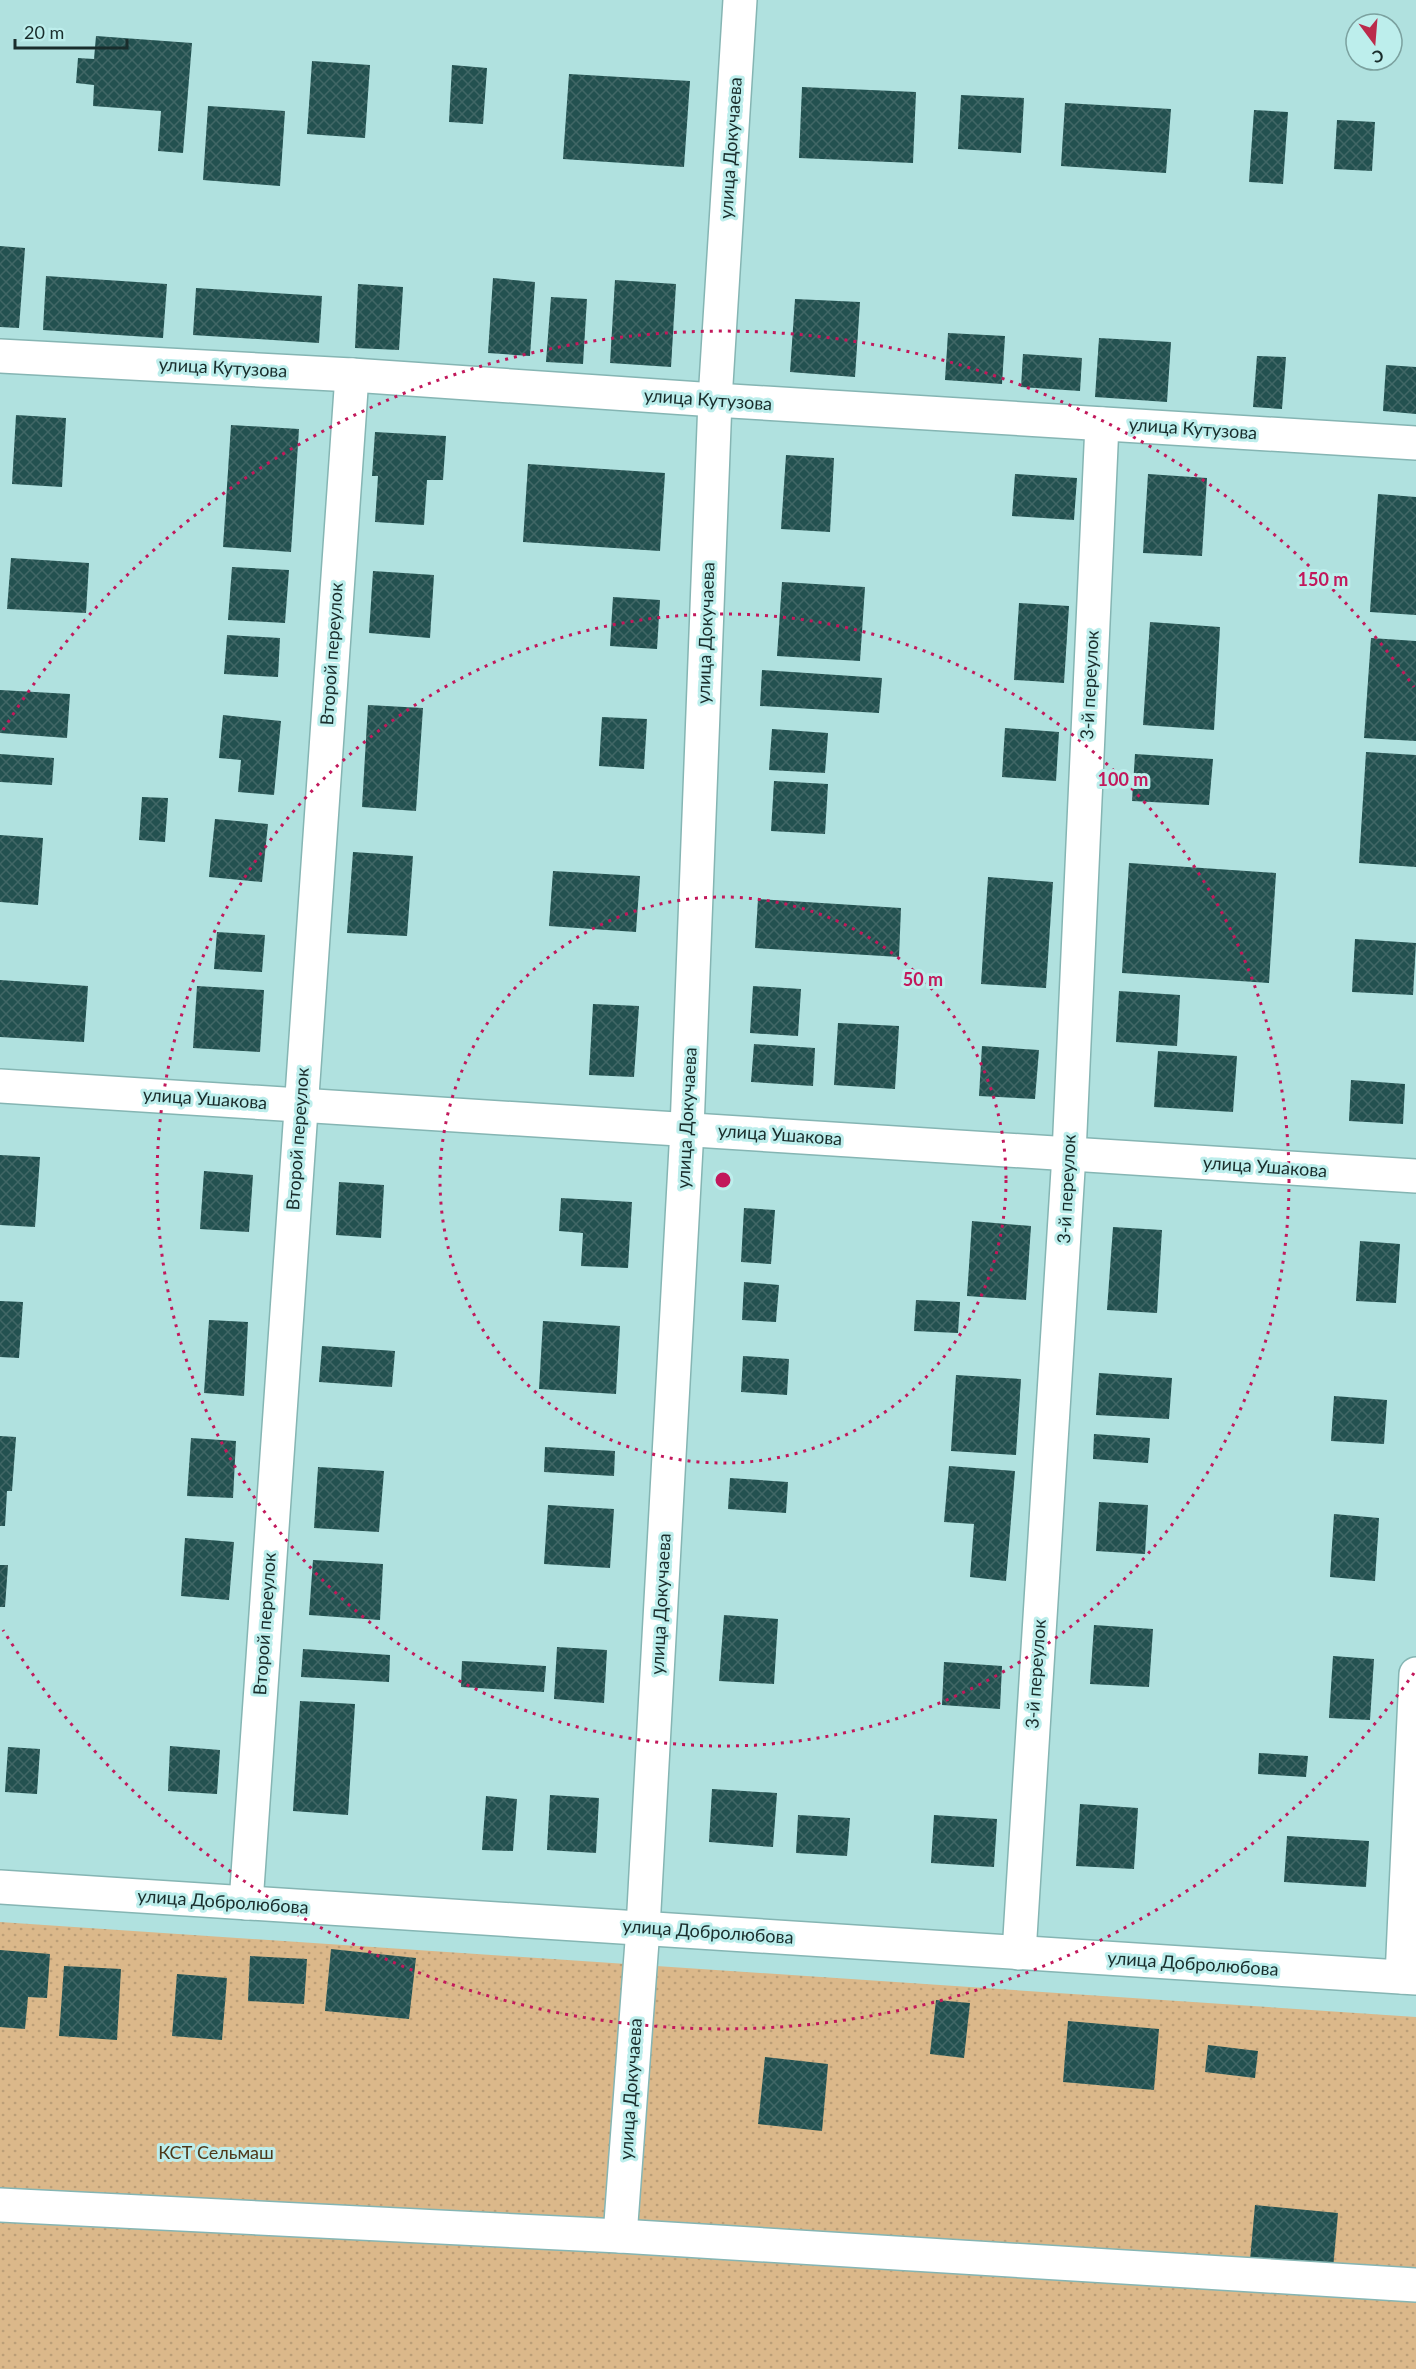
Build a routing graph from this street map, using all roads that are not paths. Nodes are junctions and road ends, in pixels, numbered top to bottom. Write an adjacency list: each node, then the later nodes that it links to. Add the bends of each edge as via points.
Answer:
1 (740, 0): 4 (street, улица Докучаева)
2 (0, 356): 3 (street, улица Кутузова)
3 (352, 375): 4 (street, улица Кутузова); 8 (street, Второй переулок)
4 (715, 400): 5 (street, улица Кутузова); 9 (street, улица Докучаева)
5 (1102, 424): 6 (street, улица Кутузова); 10 (street, 3-й переулок)
6 (1416, 443)
7 (0, 1086): 8 (street, улица Ушакова)
8 (300, 1105): 9 (street, улица Ушакова); 14 (street, Второй переулок)
9 (687, 1129): 10 (street, улица Ушакова); 15 (street, улица Докучаева)
10 (1069, 1154): 11 (street, улица Ушакова); 16 (street, 3-й переулок)
11 (1416, 1176)
12 (1416, 1674): 17 (street)
13 (0, 1887): 14 (street, улица Добролюбова)
14 (246, 1903): 15 (street, улица Добролюбова)
15 (643, 1928): 16 (street, улица Добролюбова); 19 (street, улица Докучаева)
16 (1019, 1953): 17 (street, улица Добролюбова)
17 (1409, 1977)
18 (0, 2205): 19 (street)
19 (620, 2236): 20 (street)
20 (1416, 2285)

